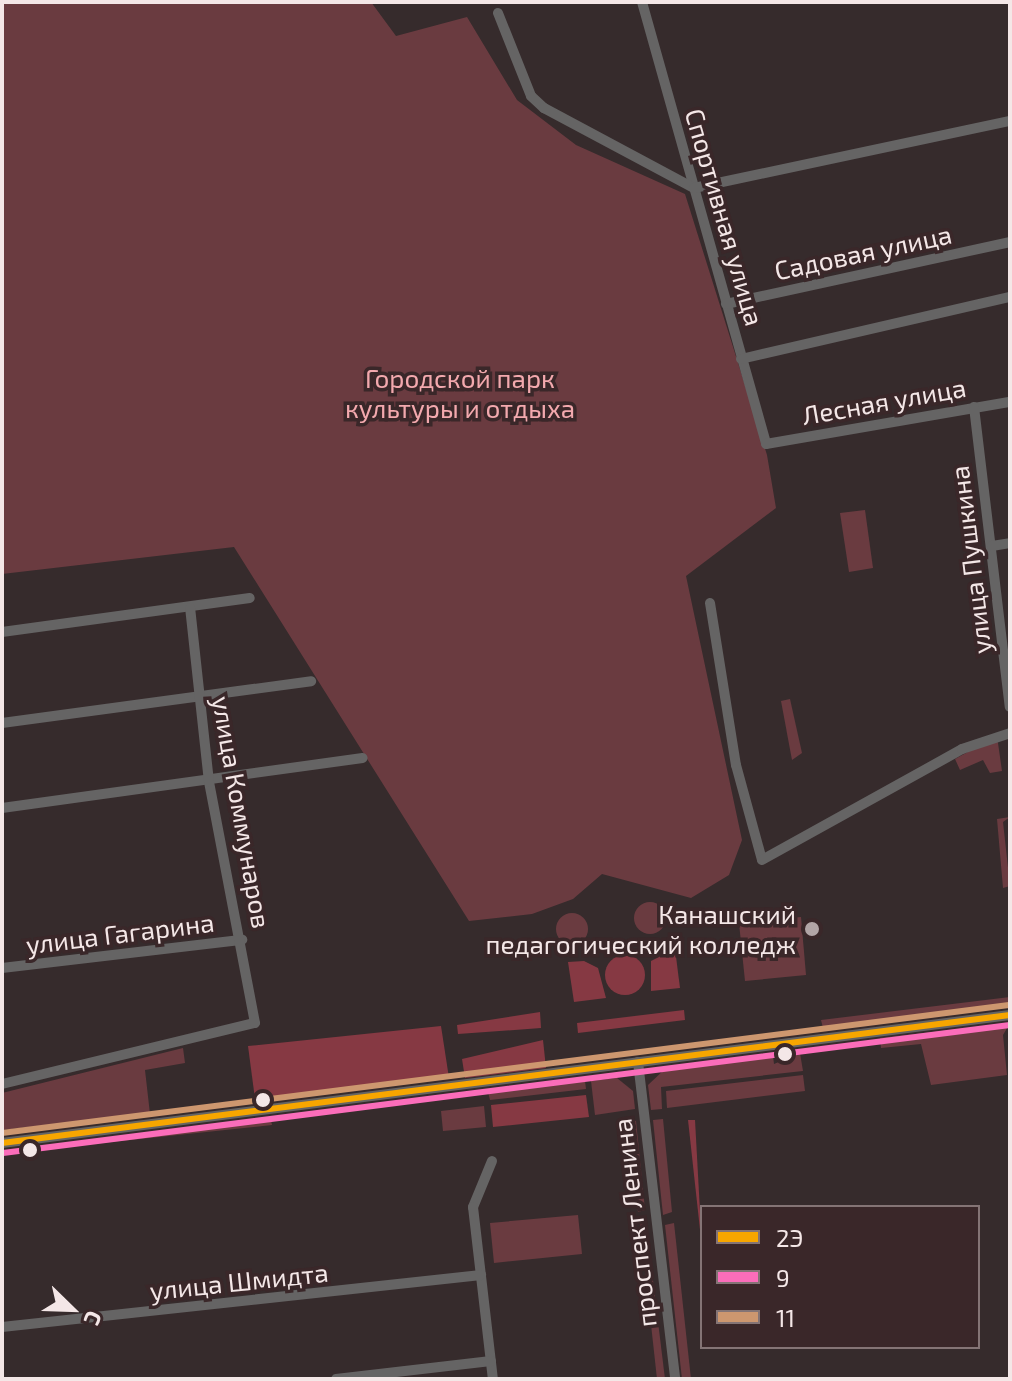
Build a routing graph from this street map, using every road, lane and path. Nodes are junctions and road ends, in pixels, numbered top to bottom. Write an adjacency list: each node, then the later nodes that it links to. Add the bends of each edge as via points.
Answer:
1 (642, 2): 4 (street, Спортивная улица)
2 (498, 13): 4 (street, via 531,96 544,108)
3 (1010, 121): 4 (street)
4 (694, 188): 7 (street, Спортивная улица)
5 (1010, 242): 7 (street, Садовая улица)
6 (1010, 297): 8 (street)
7 (726, 304): 8 (street, Спортивная улица)
8 (741, 359): 11 (street, Спортивная улица)
9 (1010, 402): 10 (street, Лесная улица)
10 (974, 407): 11 (street, Лесная улица); 13 (street, улица Пушкина)
11 (766, 444)
12 (1010, 543): 13 (street)
13 (992, 546): 20 (street, улица Пушкина)
14 (250, 598): 16 (street)
15 (710, 603): 22 (street, via 736,765 762,860 962,749)
16 (190, 608): 17 (street); 19 (street, улица Коммунаров)
17 (2, 632)
18 (311, 681): 19 (street)
19 (198, 696): 21 (street); 24 (street, улица Коммунаров)
20 (1010, 707)
21 (2, 723)
22 (1010, 733)
23 (363, 758): 24 (street)
24 (209, 782): 25 (street); 26 (street, улица Коммунаров)
25 (2, 808)
26 (242, 940): 27 (street, улица Гагарина); 30 (street, улица Коммунаров, via 255,1023)
27 (2, 968)
28 (1010, 1015): 29 (street)
29 (638, 1062): 31 (street); 38 (street, проспект Ленина)
30 (2, 1084)
31 (2, 1143)
32 (492, 1161): 33 (street, via 473,1207)
33 (481, 1275): 34 (street, улица Шмидта); 35 (street)
34 (2, 1327)
35 (491, 1361): 36 (street); 37 (street)
36 (336, 1379)
37 (493, 1379)
38 (675, 1379)

